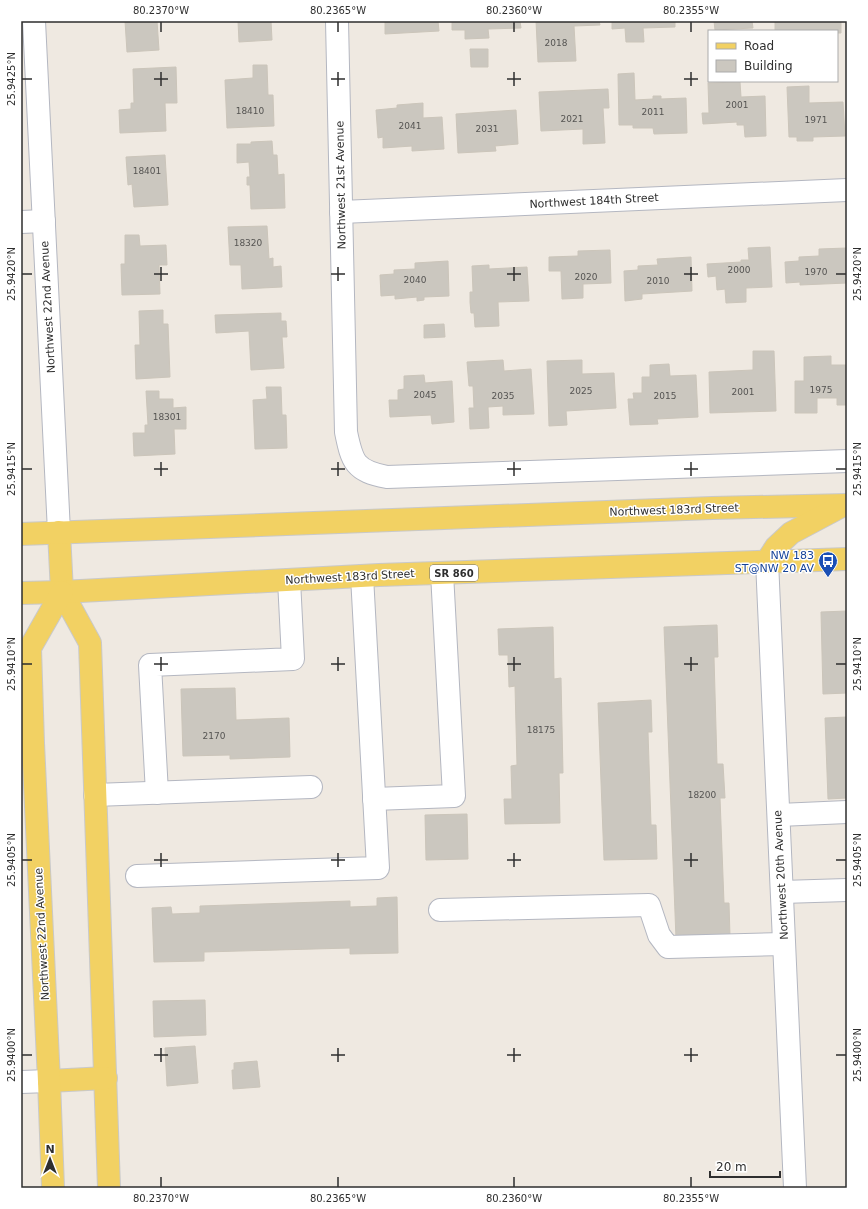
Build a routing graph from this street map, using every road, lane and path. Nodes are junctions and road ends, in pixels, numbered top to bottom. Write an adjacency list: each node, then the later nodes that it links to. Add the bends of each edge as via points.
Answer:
1 (34, 21): 5 (street, Northwest 22nd Avenue)
2 (337, 21): 4 (street, Northwest 21st Avenue)
3 (847, 190): 4 (street, Northwest 184th Street)
4 (341, 212): 7 (street, Northwest 21st Avenue, via 346,432 350,451 359,467 373,474 387,477)
5 (44, 221): 6 (street); 9 (street, Northwest 22nd Avenue)
6 (21, 222)
7 (847, 461)
8 (846, 505): 9 (main road, Northwest 183rd Street); 12 (main road, via 790,533 776,546)
9 (59, 532): 10 (main road, Northwest 183rd Street); 16 (main road, Northwest 22nd Avenue)
10 (21, 534)
11 (847, 559): 12 (main road, Northwest 183rd Street / SR 860)
12 (767, 561): 13 (main road, Northwest 183rd Street / SR 860); 24 (street, Northwest 20th Avenue)
13 (442, 573): 14 (main road, Northwest 183rd Street / SR 860); 22 (street, via 454,796)
14 (362, 576): 15 (main road, Northwest 183rd Street / SR 860); 22 (street)
15 (289, 580): 16 (main road, Northwest 183rd Street / SR 860); 20 (street, via 293,659 150,665)
16 (62, 592): 17 (main road, Northwest 183rd Street / SR 860); 18 (main road, Northwest 22nd Avenue, via 30,648); 21 (main road, Northwest 22nd Avenue, via 90,643)
17 (21, 593)
18 (26, 696): 31 (main road, Northwest 22nd Avenue)
19 (311, 788): 20 (street)
20 (157, 793): 21 (street)
21 (95, 794): 30 (main road, Northwest 22nd Avenue)
22 (374, 799): 25 (street, via 378,868)
23 (847, 812): 24 (street)
24 (778, 815): 27 (street, Northwest 20th Avenue)
25 (137, 876)
26 (847, 890): 27 (street)
27 (782, 892): 29 (street, Northwest 20th Avenue)
28 (440, 910): 29 (street, via 649,905 659,935 668,947)
29 (784, 944): 35 (street, Northwest 20th Avenue)
30 (106, 1078): 31 (main road); 34 (main road, Northwest 22nd Avenue)
31 (50, 1081): 32 (street); 33 (main road, Northwest 22nd Avenue)
32 (21, 1082)
33 (52, 1188)
34 (109, 1188)
35 (795, 1188)

